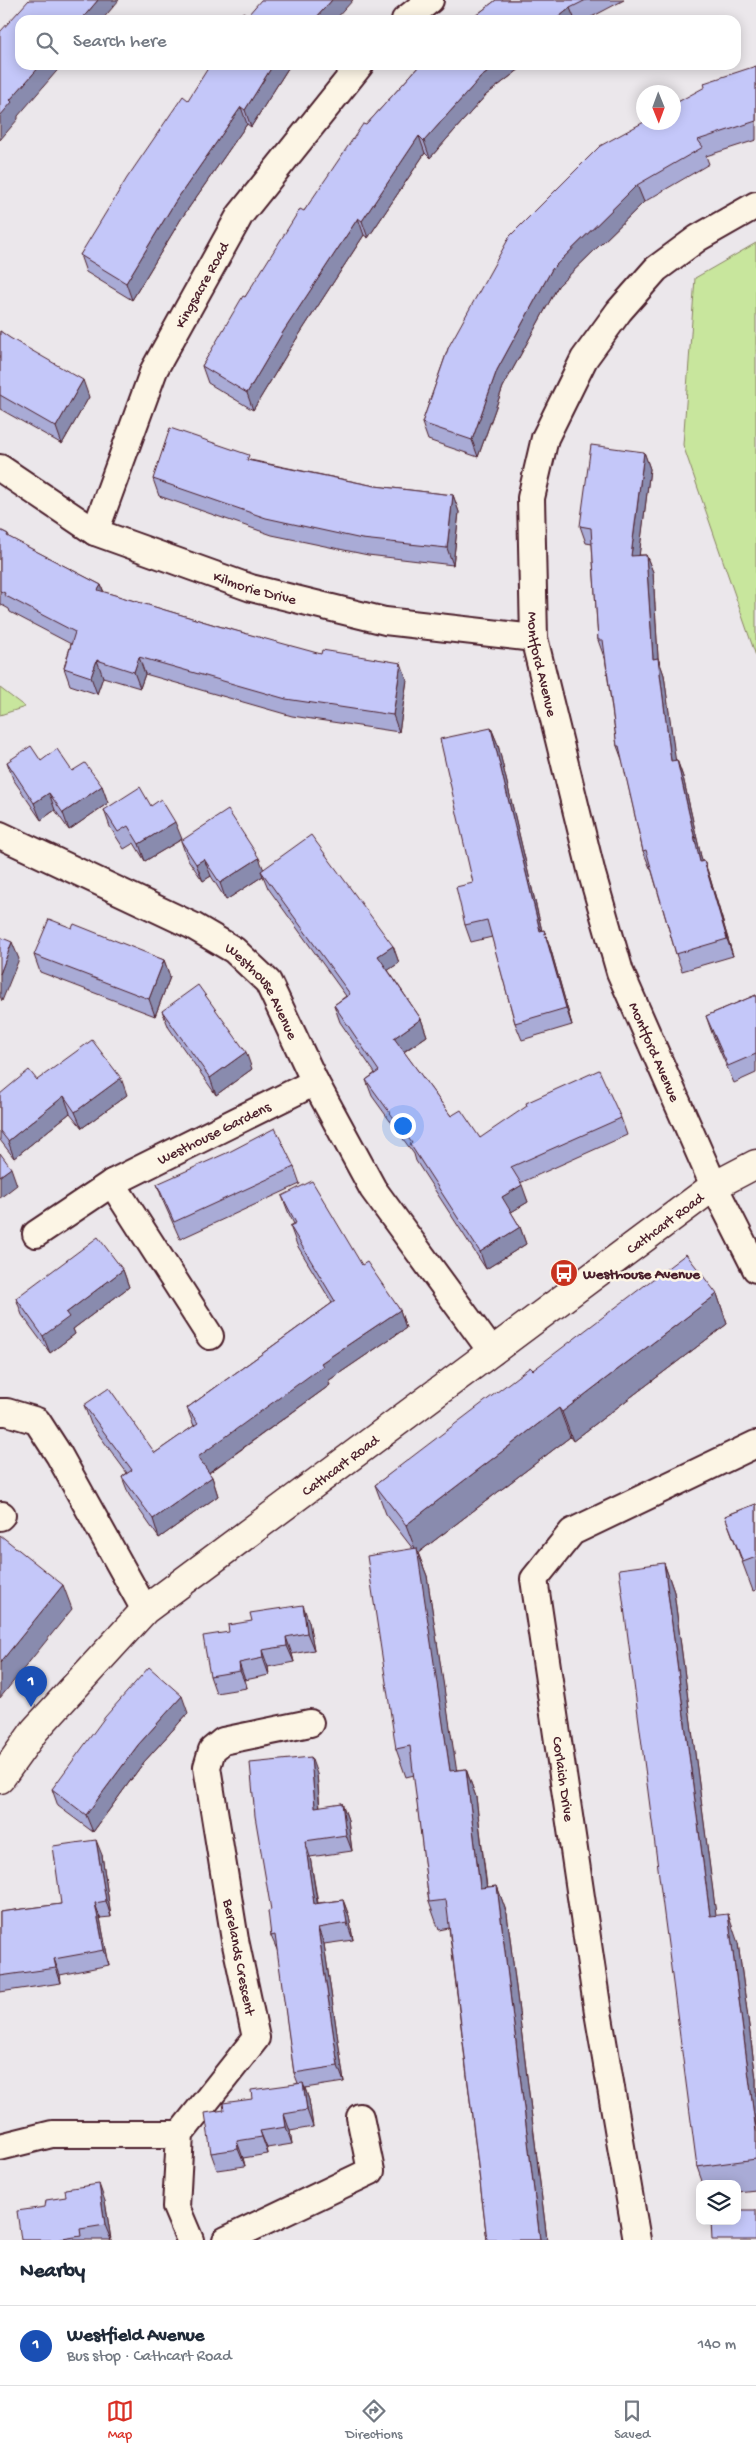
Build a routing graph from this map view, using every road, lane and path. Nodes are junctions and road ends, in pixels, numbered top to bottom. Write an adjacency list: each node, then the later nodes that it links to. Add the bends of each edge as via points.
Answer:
1 (430, 0): 2 (street)
2 (410, 15)
3 (356, 70): 6 (street, Kingsacre Road, via 240,215 154,370)
4 (756, 205): 7 (street, Montford Avenue, via 698,238 656,269 619,311 584,359 546,438 531,498)
5 (0, 468): 6 (street, Kilmorie Drive)
6 (94, 532): 7 (street, Kilmorie Drive, via 251,588 385,621)
7 (534, 638): 12 (street, Montford Avenue, via 592,874 620,972)
8 (0, 835): 9 (street, Westhouse Avenue, via 193,926 234,950 268,982)
9 (315, 1082): 11 (street, Westhouse Gardens); 16 (street, Westhouse Avenue, via 373,1189)
10 (756, 1164): 12 (street, Cathcart Road)
11 (112, 1184): 13 (street, Westhouse Gardens); 15 (street)
12 (714, 1186): 14 (street, Montford Avenue); 16 (street, Cathcart Road)
13 (36, 1234)
14 (756, 1269)
15 (210, 1336)
16 (492, 1352): 19 (street, Cathcart Road)
17 (0, 1412): 19 (street, via 36,1421 60,1455)
18 (756, 1444): 27 (street, Corlaich Drive, via 572,1532 534,1579 598,2012)
19 (145, 1610): 21 (street, Cathcart Road, via 35,1730)
20 (310, 1723): 23 (street, Berelands Crescent, via 223,1740 212,1750 207,1767 235,1940 256,2038)
21 (0, 1779)
22 (360, 2117): 26 (street, via 371,2171)
23 (180, 2134): 24 (street, via 52,2134); 25 (street, via 176,2207)
24 (0, 2147)
25 (190, 2240)
26 (226, 2240)
27 (637, 2240)

